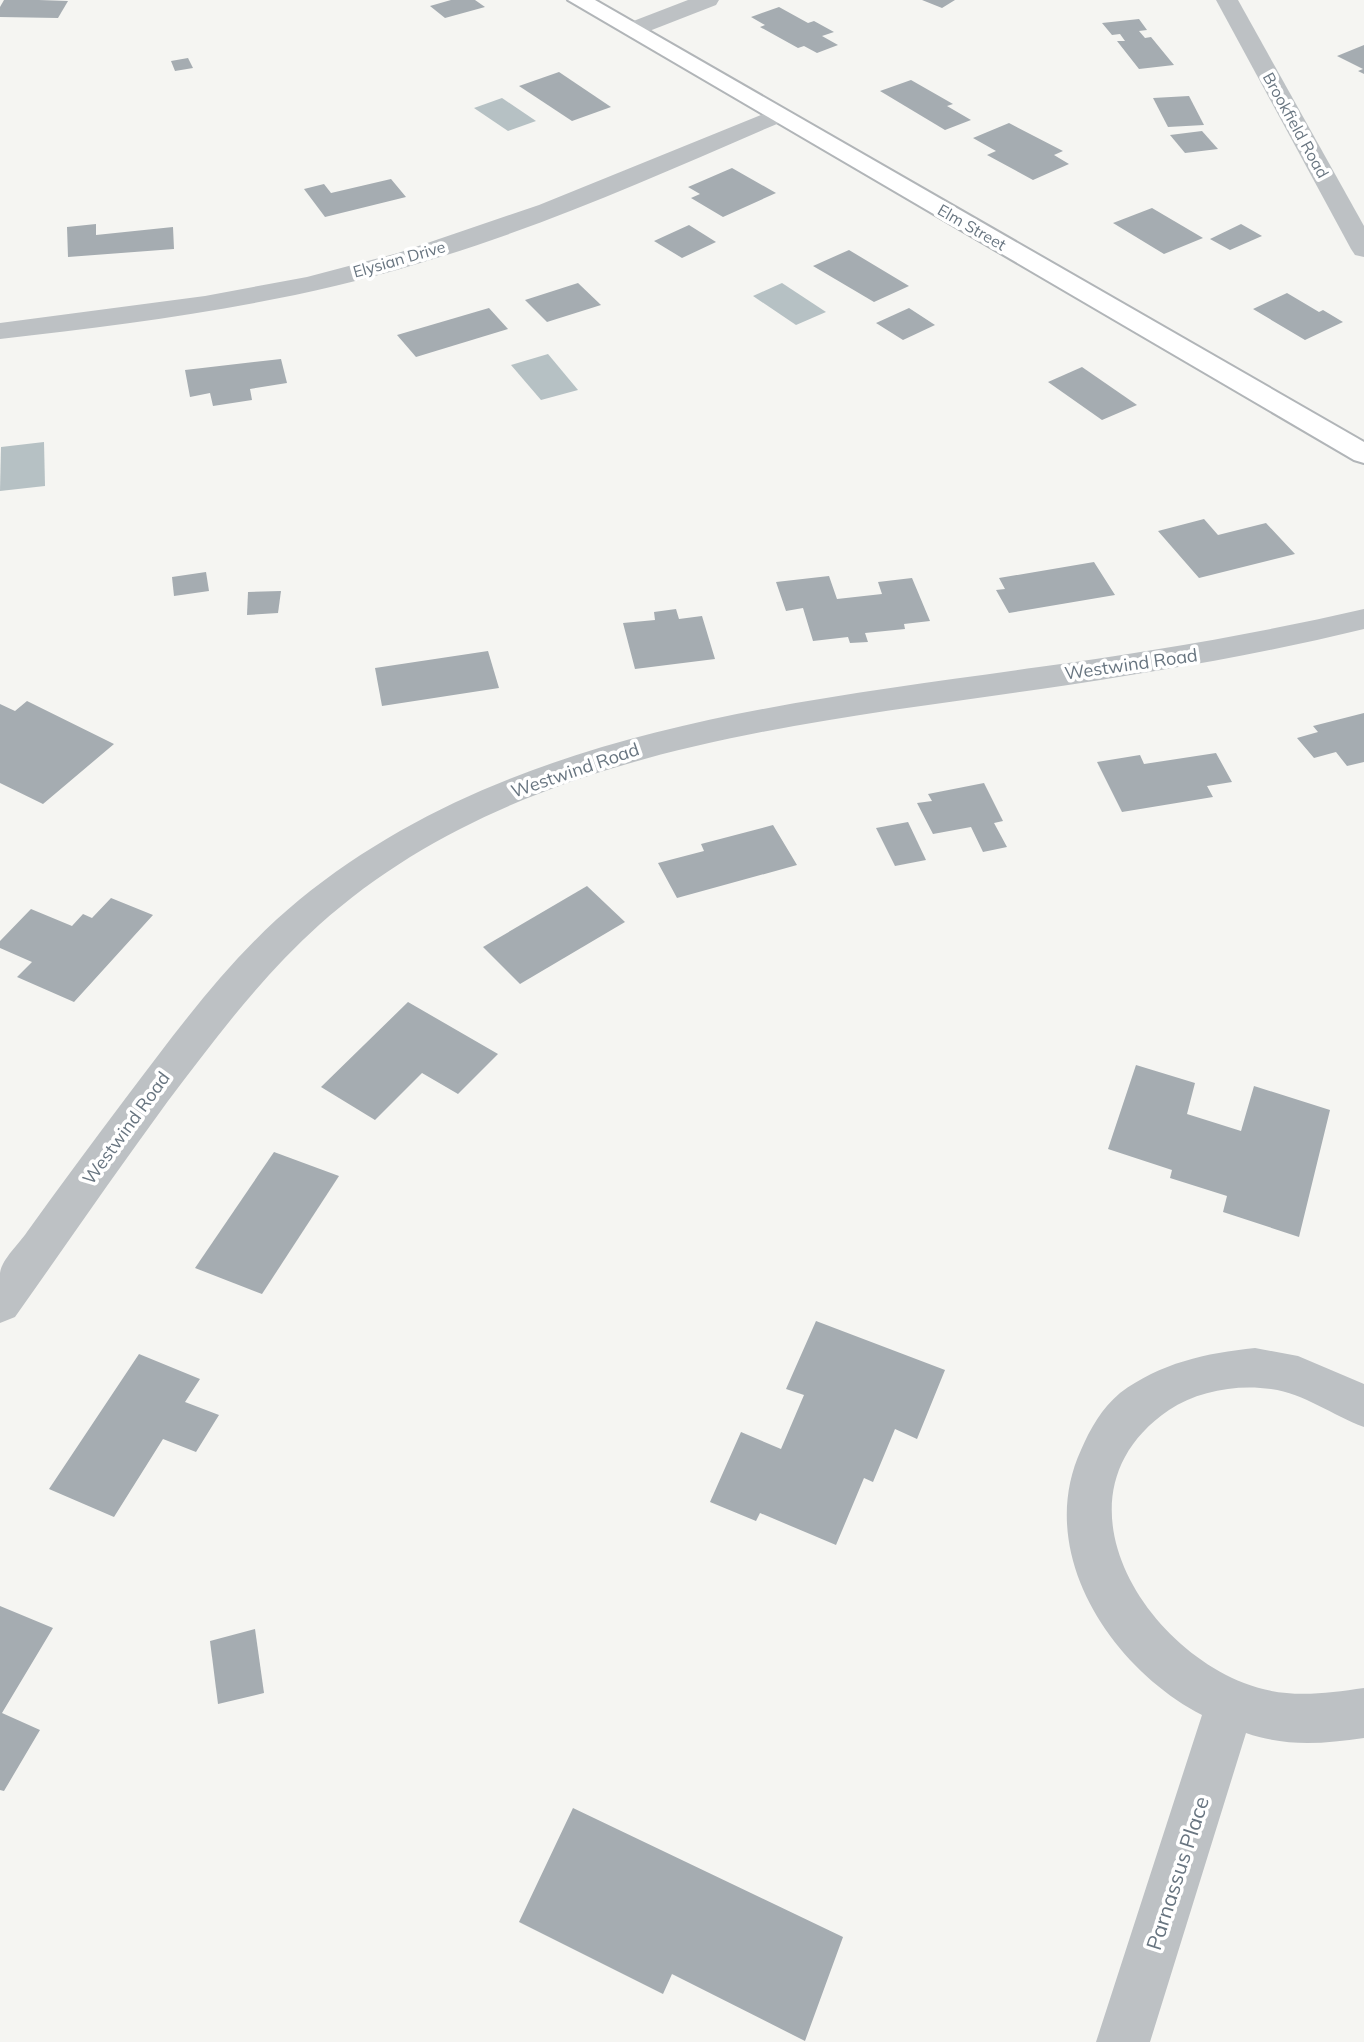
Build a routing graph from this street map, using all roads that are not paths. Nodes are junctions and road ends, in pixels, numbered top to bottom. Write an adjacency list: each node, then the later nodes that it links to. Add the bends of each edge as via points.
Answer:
1 (579, 0): 4 (main road, Elm Street)
2 (708, 0): 4 (street)
3 (1227, 0): 6 (street, Brookfield Road)
4 (631, 30): 5 (main road, Elm Street)
5 (778, 115): 7 (street, Elysian Drive, via 493,230 408,259 311,284); 8 (main road, Elm Street)
6 (1364, 249)
7 (0, 331)
8 (1364, 454)
9 (1364, 620): 10 (street, Westwind Road, via 1188,657 741,724 621,751 438,823 306,915 242,978 115,1143)
10 (0, 1304)
11 (1364, 1407): 12 (street, via 1319,1382 1257,1368 1204,1372 1156,1390 1118,1422 1094,1465 1087,1516 1098,1572 1128,1625 1173,1671)
12 (1230, 1704): 13 (street, via 1299,1720); 14 (street, Parnassus Place)
13 (1364, 1713)
14 (1124, 2042)

